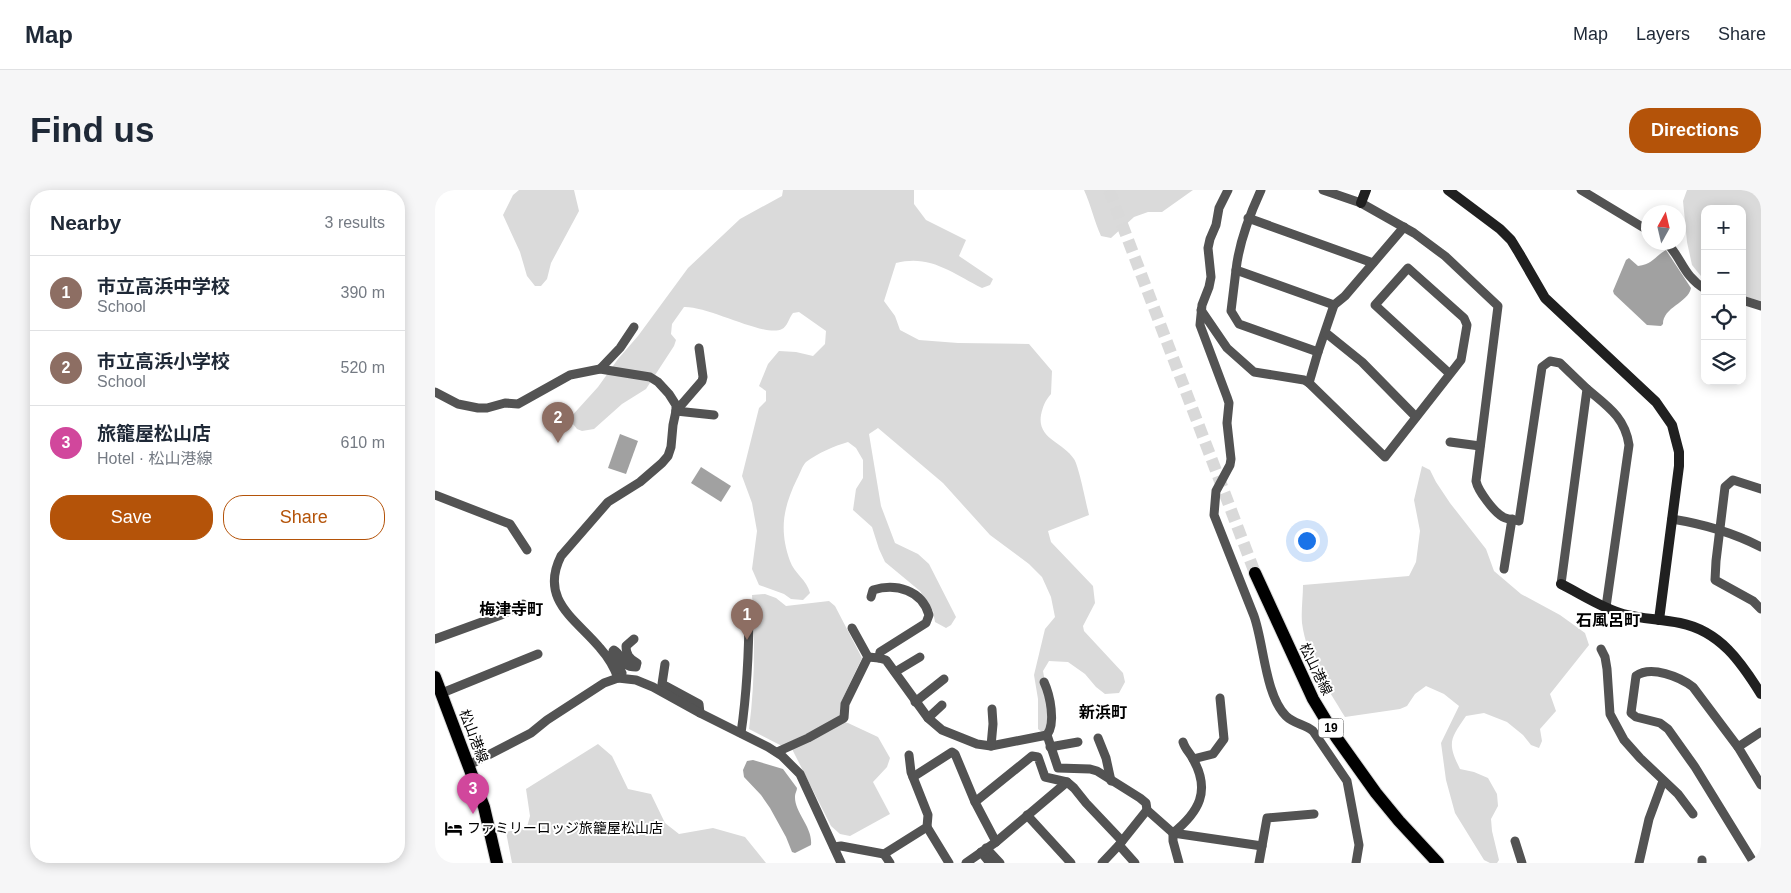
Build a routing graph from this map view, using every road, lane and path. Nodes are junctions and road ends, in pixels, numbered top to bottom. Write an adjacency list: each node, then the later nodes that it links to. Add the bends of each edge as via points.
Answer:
1 (1228, 190): 18 (street, via 1219,208 1208,248 1211,278)
2 (1261, 190): 8 (street)
3 (1323, 190): 7 (street)
4 (1367, 190): 7 (street)
5 (1448, 190): 36 (street, via 1506,235 1545,298 1665,413 1677,438 1679,452)
6 (1581, 190): 9 (street)
7 (1361, 203): 10 (street)
8 (1248, 218): 12 (street); 13 (street)
9 (1641, 226)
10 (1404, 227): 12 (street); 32 (street, via 1445,256 1498,306)
11 (1673, 250): 14 (street, via 1687,274)
12 (1373, 262): 16 (street)
13 (1236, 270): 16 (street); 22 (street, via 1231,311 1239,324)
14 (1701, 286)
15 (1746, 301): 17 (street)
16 (1334, 305): 20 (street)
17 (1761, 306)
18 (1201, 310): 25 (street, via 1227,348 1254,372); 115 (street, via 1202,333 1229,403 1227,423 1231,460 1218,485 1214,515 1255,616 1269,683 1278,704 1290,720 1313,731 1347,780 1359,846)
19 (634, 327): 23 (street)
20 (1325, 333): 22 (street); 30 (street, via 1362,362)
21 (699, 348): 28 (street, via 702,381)
22 (1317, 352): 25 (street)
23 (600, 369): 27 (street, via 569,375 518,404 478,408 458,404); 28 (street, via 650,377 669,394)
24 (1450, 374): 24 (street, via 1461,360 1467,325 1464,318 1408,268 1375,305); 30 (street)
25 (1309, 383): 30 (street, via 1385,457)
26 (1587, 389): 35 (street, via 1560,363 1550,361 1542,367 1519,520); 42 (street); 45 (street, via 1618,416 1626,430 1629,445)
27 (435, 392)
28 (676, 411): 29 (street); 60 (street, via 668,456 640,482 608,502 561,556 557,565 555,581 560,603 607,656)
29 (714, 414)
30 (1416, 417)
31 (1450, 442): 32 (street)
32 (1480, 446): 35 (street, via 1477,487 1498,513)
33 (1761, 489): 37 (street, via 1733,480 1725,487)
34 (435, 495): 39 (street, via 510,524)
35 (1511, 519): 40 (street)
36 (1671, 519): 37 (street); 48 (street)
37 (1720, 530): 38 (street); 47 (street, via 1715,580 1753,601)
38 (1761, 547)
39 (527, 550)
40 (1504, 569)
41 (1255, 573): 116 (main road, 松山港線 / 19, via 1313,699 1336,737 1376,793)
42 (1561, 584): 45 (street)
43 (871, 598): 56 (street, via 873,590 879,588 908,589 922,602 929,615 926,623 880,652)
44 (523, 604): 51 (street)
45 (1606, 607): 48 (street, via 1623,614)
46 (749, 608): 72 (street, via 749,650)
47 (1761, 609)
48 (1659, 620): 64 (street, via 1695,627 1721,642 1741,663)
49 (851, 628): 55 (street)
50 (634, 638): 60 (street, via 626,646 626,651 637,663 636,667 623,662 619,653 613,651 622,673)
51 (435, 639)
52 (1601, 649): 86 (street, via 1607,669 1610,714 1624,740)
53 (538, 654): 63 (street)
54 (920, 656): 58 (street)
55 (868, 657): 56 (street); 80 (street, via 845,704 843,718)
56 (879, 658): 58 (street, via 886,660)
57 (665, 664): 69 (street, via 663,684 699,704)
58 (895, 672): 66 (street)
59 (435, 677): 63 (main road, 松山港線)
60 (618, 678): 69 (street, via 653,686); 83 (street, via 591,690 531,734)
61 (944, 679): 66 (street)
62 (1044, 682): 73 (street, via 1051,705)
63 (442, 693): 83 (main road, 松山港線)
64 (1761, 694)
65 (1220, 698): 82 (street, via 1229,738 1213,754)
66 (915, 702): 70 (street)
67 (942, 705): 70 (street)
68 (992, 709): 77 (street)
69 (700, 713): 72 (street)
70 (928, 718): 77 (street, via 955,736)
71 (1761, 732): 79 (street)
72 (741, 734): 80 (street)
73 (1047, 735): 77 (street); 78 (street)
74 (1098, 738): 85 (street)
75 (1078, 742): 78 (street)
76 (1183, 742): 82 (street)
77 (991, 746)
78 (1051, 747): 85 (street, via 1058,768 1094,770)
79 (1738, 747): 88 (street); 119 (street, via 1702,697 1686,681 1647,671 1636,676 1631,713 1660,723 1668,730)
80 (777, 752): 100 (street, via 800,774)
81 (909, 756): 84 (street)
82 (1193, 759): 95 (street, via 1201,782 1201,800 1191,816)
83 (469, 765): 103 (main road, 松山港線, via 489,822)
84 (913, 777): 89 (street, via 952,752); 94 (street, via 928,815)
85 (1111, 781): 90 (street, via 1140,798 1146,803)
86 (1663, 781): 92 (street); 118 (street, via 1649,819)
87 (1067, 782): 89 (street, via 1045,777 1038,757 1032,756); 93 (street); 98 (street)
88 (1761, 785)
89 (975, 802): 97 (street)
90 (1147, 810): 95 (street); 98 (street)
91 (1314, 814): 99 (street, via 1267,818)
92 (1693, 814)
93 (1027, 815): 97 (street); 110 (street)
94 (927, 827): 102 (street); 106 (street)
95 (1173, 833): 99 (street); 113 (street)
96 (1515, 841): 117 (street)
97 (996, 842): 101 (street)
98 (1121, 843): 111 (street); 112 (street)
99 (1262, 846): 114 (street)
100 (834, 848): 102 (street, via 841,846); 104 (street)
101 (984, 850): 107 (street); 108 (street); 109 (street)
102 (884, 854): 105 (street)
103 (497, 863)
104 (841, 863)
105 (890, 863)
106 (949, 863)
107 (966, 863)
108 (990, 863)
109 (1000, 863)
110 (1071, 863)
111 (1102, 863)
112 (1135, 863)
113 (1179, 863)
114 (1259, 863)
115 (1356, 863)
116 (1438, 863)
117 (1522, 863)
118 (1639, 863)
119 (1754, 863)

